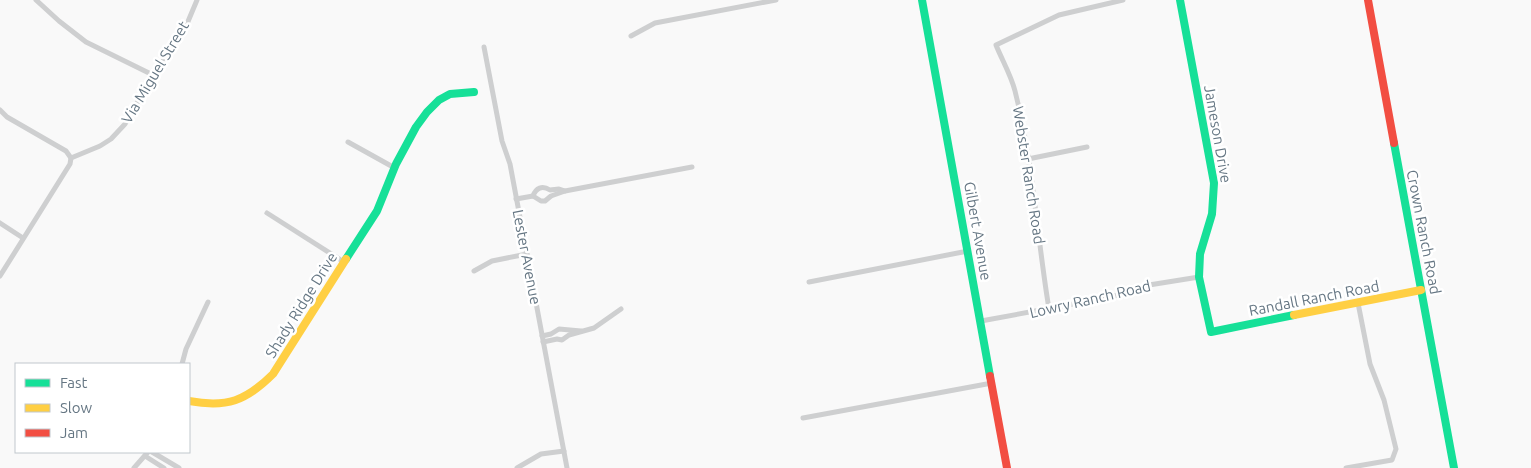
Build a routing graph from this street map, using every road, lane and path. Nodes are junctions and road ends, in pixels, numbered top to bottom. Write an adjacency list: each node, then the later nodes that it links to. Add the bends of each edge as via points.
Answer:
1 (36, 0): 10 (street, via 86,42)
2 (196, 0): 10 (street, Via Miguel Street, via 184,31)
3 (776, 0): 8 (street, via 656,23)
4 (922, 0): 25 (street, Gilbert Avenue)
5 (1123, 0): 16 (street, Webster Ranch Road, via 1059,14 996,45 1015,89)
6 (1180, 0): 30 (street, Jameson Drive, via 1214,183 1212,214 1200,254)
7 (1368, 0): 32 (street, Crown Ranch Road)
8 (631, 36)
9 (484, 48): 21 (street, Lester Avenue)
10 (153, 75): 15 (street, Via Miguel Street, via 125,124 111,139)
11 (474, 92): 17 (street, Shady Ridge Drive, via 450,94 435,104 424,115)
12 (0, 110): 15 (street, via 66,151)
13 (348, 142): 17 (street)
14 (1087, 147): 16 (street)
15 (71, 158): 24 (street)
16 (1028, 159): 35 (street, Webster Ranch Road)
17 (393, 167): 27 (street, Shady Ridge Drive, via 376,210)
18 (692, 167): 19 (street)
19 (565, 191): 20 (street, via 545,201); 20 (street, via 541,187)
20 (533, 196): 21 (street)
21 (516, 199): 26 (street, Lester Avenue)
22 (267, 213): 27 (street)
23 (0, 224): 24 (street)
24 (23, 238): 29 (street)
25 (968, 252): 31 (street); 37 (street, Gilbert Avenue)
26 (527, 254): 28 (street, via 492,261); 40 (street, Lester Avenue)
27 (344, 262): 43 (street, Shady Ridge Drive, via 273,374 262,386 249,395 221,405)
28 (474, 271)
29 (0, 276)
30 (1199, 277): 35 (street, Lowry Ranch Road, via 1149,285 1111,297); 39 (street, Jameson Drive)
31 (809, 282)
32 (1421, 290): 34 (street, Randall Ranch Road); 55 (street, Crown Ranch Road)
33 (208, 302): 41 (street)
34 (1358, 303): 39 (street, Randall Ranch Road); 54 (street, via 1370,364 1384,400 1396,449 1392,460)
35 (1049, 309): 37 (street, Lowry Ranch Road)
36 (621, 310): 38 (street, via 594,328)
37 (981, 321): 42 (street, Gilbert Avenue)
38 (582, 331): 40 (street, via 562,340); 40 (street, via 559,329)
39 (1211, 332)
40 (542, 339): 45 (street, Lester Avenue)
41 (182, 363)
42 (992, 383): 44 (street); 53 (street, Gilbert Avenue)
43 (190, 401)
44 (803, 418)
45 (564, 451): 51 (street, via 541,454); 52 (street, Lester Avenue)
46 (154, 453): 50 (street)
47 (147, 454): 48 (street); 49 (street)
48 (134, 468)
49 (164, 468)
50 (179, 468)
51 (517, 468)
52 (567, 468)
53 (1007, 468)
54 (1346, 468)
55 (1454, 468)

